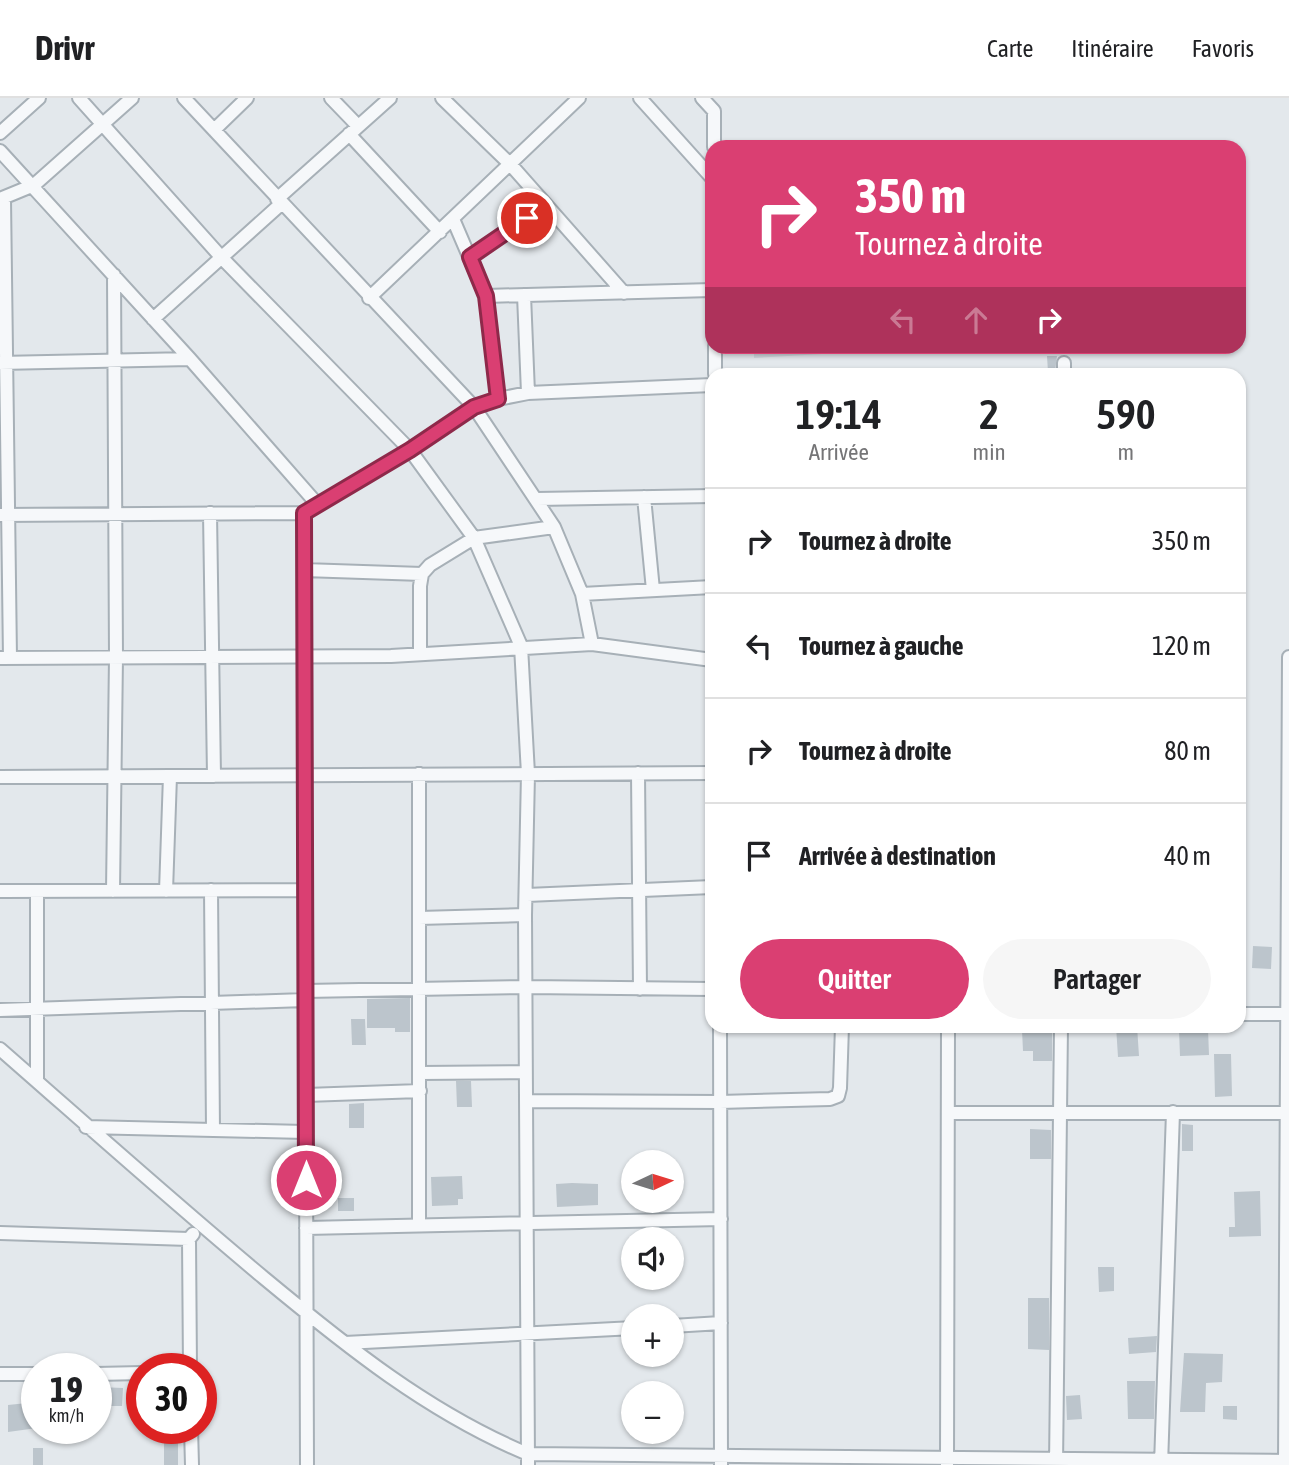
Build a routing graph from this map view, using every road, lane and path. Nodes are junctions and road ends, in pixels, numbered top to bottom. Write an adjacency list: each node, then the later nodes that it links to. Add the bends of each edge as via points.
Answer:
1 (39, 98): 15 (street)
2 (79, 98): 12 (street)
3 (132, 98): 12 (street)
4 (184, 98): 13 (street)
5 (247, 98): 13 (street)
6 (331, 98): 14 (street)
7 (390, 98): 14 (street)
8 (442, 98): 18 (street)
9 (579, 98): 18 (street)
10 (640, 98): 19 (street)
11 (702, 98): 16 (street, via 714,111)
12 (103, 124): 20 (street); 26 (street)
13 (214, 130): 22 (street)
14 (354, 130): 22 (street); 25 (street)
15 (0, 133)
16 (714, 140)
17 (0, 151): 20 (street)
18 (511, 165): 23 (street); 24 (street)
19 (705, 170)
20 (34, 185): 21 (street); 28 (street)
21 (2, 199): 37 (street)
22 (280, 201): 26 (street); 33 (street)
23 (546, 205): 27 (street); 30 (street)
24 (453, 219): 25 (street); 27 (street)
25 (440, 232): 33 (street)
26 (222, 257): 34 (street); 42 (street)
27 (470, 257): 32 (street)
28 (114, 275): 34 (street); 36 (street)
29 (705, 290): 30 (street)
30 (624, 293): 31 (street)
31 (524, 295): 32 (street); 39 (street)
32 (486, 296): 40 (street)
33 (369, 298): 41 (street)
34 (153, 319): 35 (street)
35 (190, 359): 36 (street); 46 (street)
36 (113, 360): 37 (street); 49 (street)
37 (4, 363): 50 (street)
38 (705, 385): 39 (street)
39 (528, 393): 40 (street)
40 (498, 399): 41 (street)
41 (474, 407): 42 (street); 45 (street)
42 (410, 450): 46 (street); 52 (street)
43 (705, 496): 44 (street)
44 (644, 497): 45 (street); 56 (street)
45 (537, 499): 51 (street)
46 (318, 505): 48 (street)
47 (210, 513): 48 (street); 49 (street); 61 (street)
48 (304, 513): 53 (street)
49 (115, 514): 50 (street); 63 (street)
50 (5, 515): 65 (street)
51 (554, 527): 52 (street); 57 (street)
52 (474, 538): 54 (street); 59 (street)
53 (304, 570): 54 (street); 62 (street)
54 (422, 574): 60 (street)
55 (705, 587): 56 (street)
56 (653, 590): 57 (street)
57 (582, 594): 58 (street)
58 (592, 644): 59 (street); 66 (street)
59 (521, 646): 60 (street); 70 (street)
60 (420, 653): 62 (street)
61 (210, 656): 62 (street); 63 (street); 71 (street)
62 (304, 656): 72 (street)
63 (116, 657): 65 (street); 74 (street)
64 (1289, 657): 96 (street)
65 (5, 658)
66 (705, 659)
67 (638, 773): 68 (street); 70 (street); 83 (street)
68 (705, 773)
69 (419, 774): 70 (street); 72 (street); 86 (street)
70 (528, 774): 84 (street)
71 (214, 775): 72 (street); 75 (street)
72 (304, 775): 78 (street)
73 (0, 776): 74 (street)
74 (113, 776): 75 (street); 81 (street)
75 (170, 776): 82 (street)
76 (705, 887): 83 (street)
77 (211, 890): 78 (street); 82 (street); 92 (street)
78 (305, 890): 91 (street)
79 (0, 891): 80 (street)
80 (37, 891): 81 (street); 93 (street)
81 (113, 891): 82 (street)
82 (166, 891)
83 (640, 891): 84 (street); 88 (street)
84 (527, 895): 85 (street)
85 (525, 915): 86 (street); 87 (street)
86 (419, 918): 90 (street)
87 (527, 987): 88 (street); 90 (street); 102 (street)
88 (640, 989): 89 (street)
89 (705, 989)
90 (420, 991): 91 (street); 103 (street)
91 (305, 996): 92 (street); 106 (street)
92 (211, 1005): 93 (street); 114 (street)
93 (36, 1009): 94 (street); 104 (street)
94 (0, 1010)
95 (1246, 1014): 96 (street)
96 (1287, 1014): 112 (street)
97 (720, 1033): 108 (street)
98 (842, 1033): 108 (street, via 838,1096)
99 (948, 1033): 111 (street)
100 (1060, 1033): 109 (street)
101 (0, 1049): 104 (street)
102 (525, 1072): 103 (street); 107 (street)
103 (420, 1073): 105 (street)
104 (37, 1081): 113 (street)
105 (420, 1091): 106 (street); 119 (street)
106 (306, 1095): 115 (street)
107 (527, 1101): 108 (street); 117 (street)
108 (720, 1102): 116 (street)
109 (1061, 1112): 110 (street); 111 (street); 137 (street)
110 (1173, 1112): 112 (street); 138 (street)
111 (950, 1113): 136 (street)
112 (1286, 1113): 139 (street)
113 (86, 1127): 114 (street); 118 (street)
114 (214, 1130): 115 (street)
115 (305, 1132): 120 (street)
116 (721, 1219): 117 (street); 124 (street)
117 (527, 1223): 119 (street); 127 (street)
118 (200, 1225): 122 (street); 123 (street)
119 (419, 1226): 120 (street)
120 (306, 1228): 123 (street)
121 (0, 1233): 122 (street)
122 (189, 1239): 129 (street)
123 (306, 1313): 128 (street); 141 (street)
124 (721, 1323): 125 (street); 134 (street)
125 (684, 1325)
126 (621, 1329): 127 (street)
127 (528, 1333): 128 (street); 133 (street)
128 (345, 1343): 133 (street, via 440,1412)
129 (190, 1353)
130 (0, 1374): 131 (street)
131 (21, 1374)
132 (191, 1444): 140 (street)
133 (528, 1459): 134 (street)
134 (721, 1460): 135 (street)
135 (842, 1461): 136 (street)
136 (947, 1461): 137 (street)
137 (1056, 1462): 138 (street)
138 (1161, 1462): 139 (street)
139 (1286, 1462)
140 (192, 1465)
141 (307, 1465)

